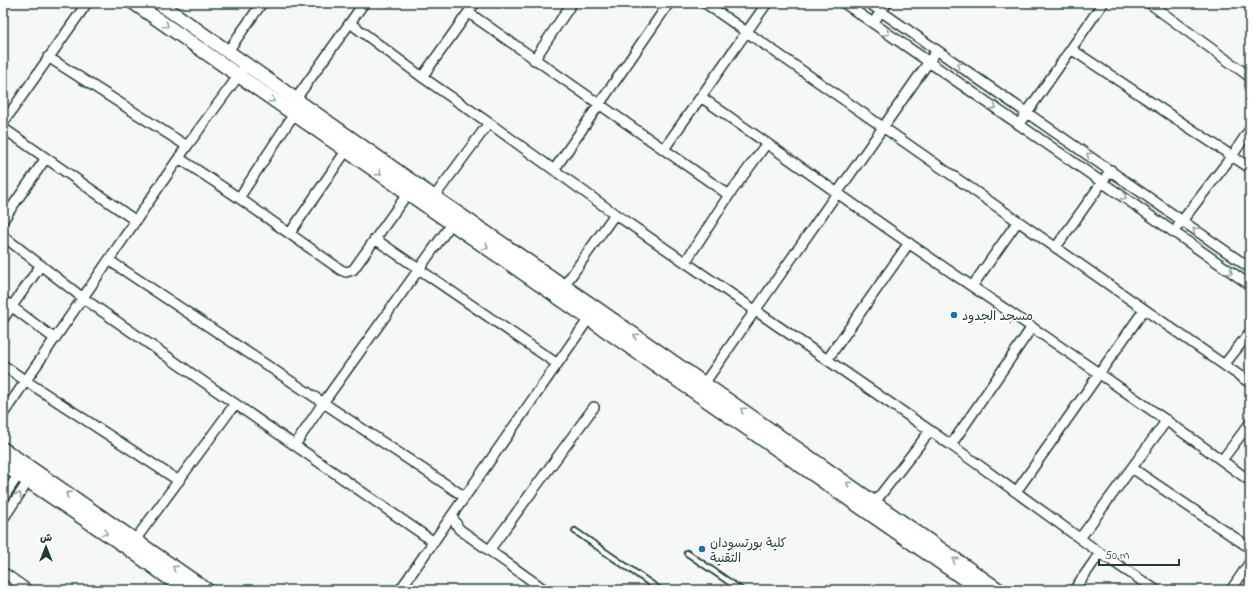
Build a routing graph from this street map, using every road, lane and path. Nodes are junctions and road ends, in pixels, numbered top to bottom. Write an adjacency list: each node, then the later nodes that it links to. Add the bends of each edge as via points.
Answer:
1 (87, 3): 24 (street)
2 (134, 3): 28 (street, one-way to 28)
3 (159, 3): 23 (street)
4 (262, 3): 23 (street)
5 (364, 3): 18 (street)
6 (475, 3): 17 (street)
7 (669, 3): 33 (street)
8 (705, 3): 20 (street)
9 (767, 3): 20 (street)
10 (844, 3): 19 (street)
11 (869, 3): 16 (street)
12 (887, 3): 16 (street)
13 (1103, 3): 21 (street)
14 (1149, 3): 30 (street)
15 (569, 4): 25 (street)
16 (881, 11): 19 (street); 22 (street)
17 (468, 13): 25 (street); 29 (street)
18 (350, 23): 29 (street); 32 (street)
19 (873, 23): 26 (street, one-way to 26)
20 (747, 32): 31 (street); 39 (street)
21 (1071, 49): 35 (street); 46 (street)
22 (937, 50): 26 (street); 35 (street, one-way to 22)
23 (228, 51): 27 (street)
24 (48, 57): 37 (street); 43 (street)
25 (534, 60): 33 (street)
26 (928, 62): 38 (street, one-way to 38); 39 (street)
27 (247, 64): 28 (street); 32 (street)
28 (238, 76): 34 (street, one-way to 34); 43 (street)
29 (422, 77): 36 (street)
30 (1250, 77)
31 (701, 97): 42 (street); 44 (street)
32 (296, 99): 34 (street); 56 (street)
33 (598, 104): 44 (street); 50 (street)
34 (291, 112): 45 (street); 57 (street)
35 (1028, 112): 38 (street); 51 (street, one-way to 35)
36 (489, 122): 50 (street); 56 (street)
37 (3, 123)
38 (1019, 124): 52 (street)
39 (882, 127): 54 (street); 61 (street)
40 (3, 128): 47 (street)
41 (1250, 129): 46 (street)
42 (767, 143): 54 (street); 55 (street)
43 (187, 146): 48 (street)
44 (664, 149): 55 (street)
45 (346, 151): 53 (street, one-way to 53); 65 (street)
46 (1232, 156): 49 (street); 62 (street)
47 (46, 158): 58 (street); 60 (street)
48 (179, 158): 57 (street); 60 (street)
49 (1250, 168)
50 (554, 170): 59 (street)
51 (1111, 170): 52 (street); 62 (street)
52 (1102, 182): 64 (street, one-way to 64); 69 (street)
53 (408, 193): 63 (street); 67 (street)
54 (837, 193): 68 (street); 83 (street)
55 (729, 195): 71 (street)
56 (434, 197): 77 (street)
57 (238, 198): 65 (street)
58 (5, 214)
59 (615, 214): 71 (street); 77 (street)
60 (136, 221): 70 (street)
61 (1018, 221): 69 (street); 75 (street)
62 (1182, 222): 64 (street); 73 (street, one-way to 62)
63 (452, 223): 74 (street); 85 (street, one-way to 85)
64 (1174, 232): 76 (street, one-way to 76)
65 (290, 234): 67 (street, via 346,272 353,270)
66 (3, 236): 72 (street)
67 (375, 239): 74 (street)
68 (909, 243): 75 (street); 89 (street)
69 (1056, 247): 82 (street)
70 (110, 261): 78 (street); 97 (street)
71 (686, 261): 83 (street)
72 (41, 264): 78 (street); 80 (street)
73 (1250, 268)
74 (418, 270): 90 (street); 97 (street)
75 (973, 285): 86 (street)
76 (1250, 285)
77 (564, 286): 81 (street)
78 (83, 298): 88 (street); 98 (street)
79 (3, 300): 80 (street)
80 (12, 306): 84 (street); 88 (street)
81 (596, 308): 85 (street); 96 (street, one-way to 81)
82 (1144, 310): 92 (street); 93 (street)
83 (755, 311): 89 (street); 96 (street)
84 (3, 319)
85 (588, 319): 90 (street); 96 (street)
86 (1032, 327): 93 (street); 105 (street)
87 (1250, 332): 92 (street)
88 (55, 339): 94 (street)
89 (827, 360): 103 (street)
90 (556, 363): 114 (street)
91 (3, 364): 94 (street)
92 (1224, 365): 95 (street)
93 (1098, 374): 101 (street); 113 (street)
94 (26, 382): 100 (street); 111 (street)
95 (1250, 383)
96 (700, 389): 116 (street, one-way to 96); 129 (street)
97 (323, 403): 104 (street); 114 (street)
98 (235, 404): 104 (street); 111 (street)
99 (594, 406): 124 (street)
100 (3, 414)
101 (1167, 420): 107 (street); 109 (street)
102 (1250, 423): 107 (street)
103 (930, 431): 105 (street); 116 (street)
104 (295, 445): 122 (street)
105 (951, 445): 113 (street)
106 (3, 449): 110 (street)
107 (1222, 460): 112 (street)
108 (3, 464): 110 (street)
109 (1132, 468): 120 (street); 123 (street)
110 (27, 473): 115 (street); 118 (street, one-way to 110); 121 (street, one-way to 110); 131 (street, one-way to 131)
111 (179, 481): 121 (street)
112 (1250, 481)
113 (1016, 492): 120 (street)
114 (465, 497): 117 (street)
115 (3, 498)
116 (875, 502): 129 (street, one-way to 116)
117 (452, 516): 122 (street); 124 (street, via 460,529)
118 (3, 519)
119 (575, 531): 135 (lane)
120 (1081, 537): 126 (street)
121 (135, 540): 132 (street, one-way to 121)
122 (434, 542): 133 (street)
123 (1250, 548)
124 (490, 549): 134 (street)
125 (687, 553): 136 (lane)
126 (1100, 553): 138 (street); 139 (street)
127 (1250, 562): 140 (street)
128 (3, 572): 130 (street)
129 (974, 584): 137 (street)
130 (28, 590)
131 (185, 590)
132 (207, 590)
133 (400, 590)
134 (546, 590)
135 (660, 590)
136 (741, 590)
137 (999, 590)
138 (1074, 590)
139 (1156, 590)
140 (1232, 590)

